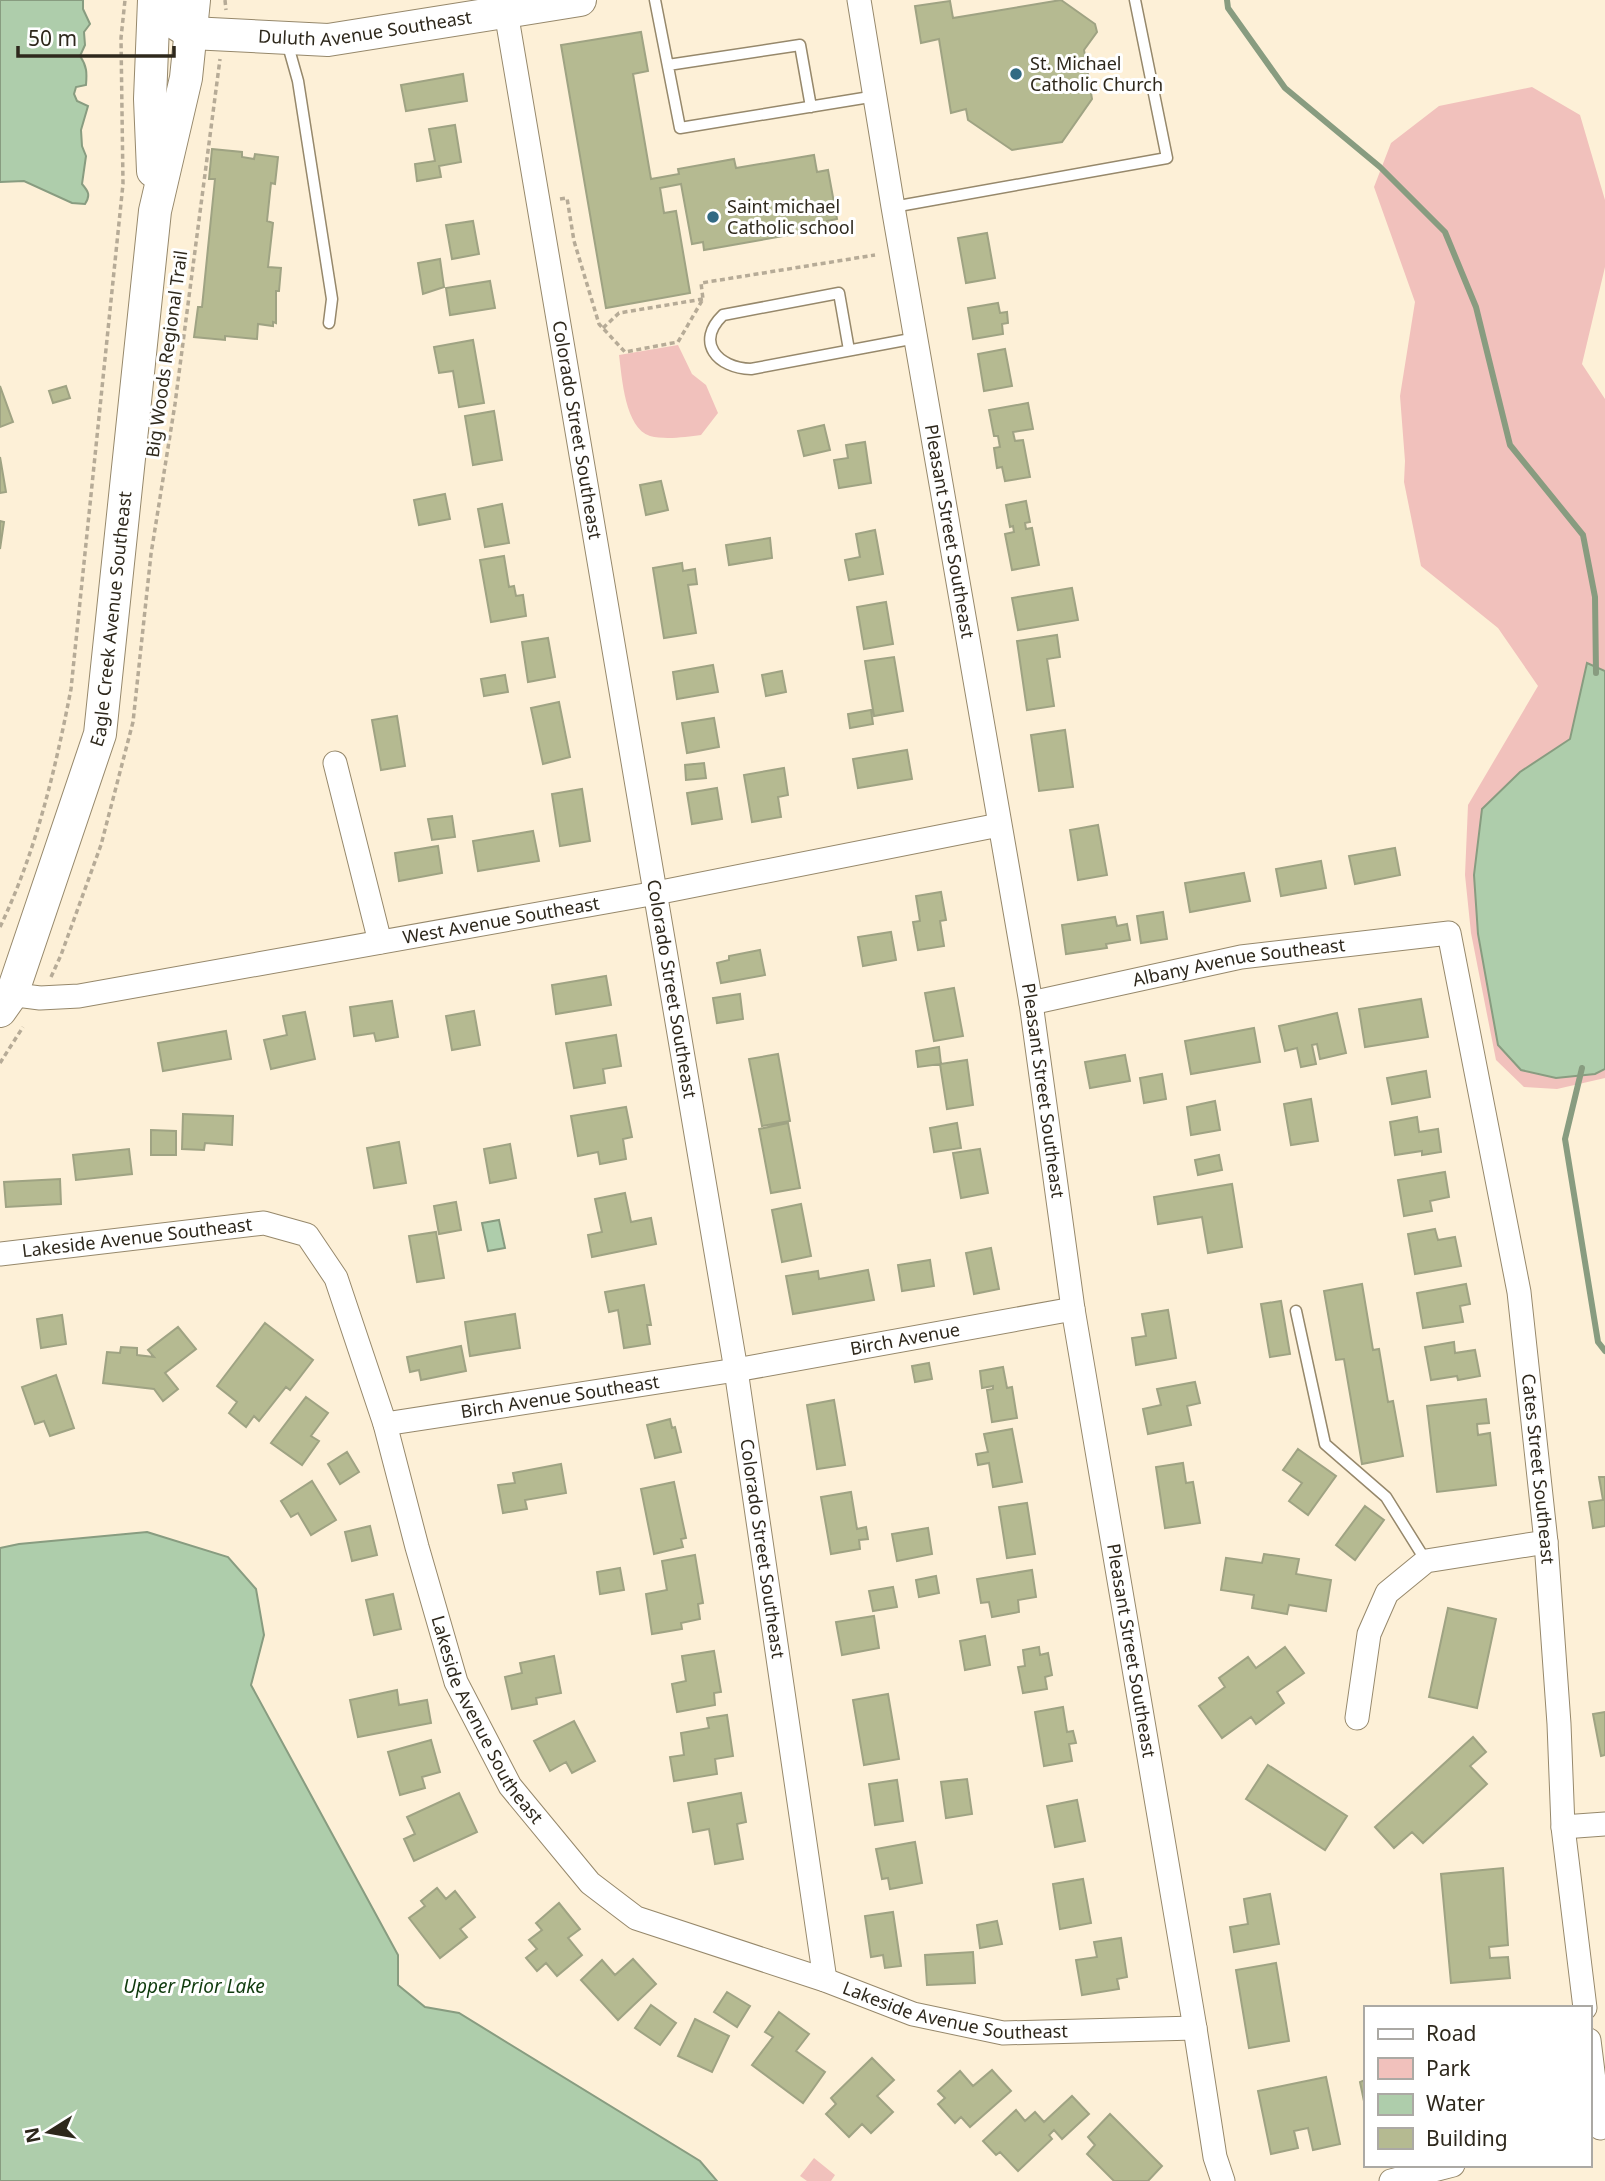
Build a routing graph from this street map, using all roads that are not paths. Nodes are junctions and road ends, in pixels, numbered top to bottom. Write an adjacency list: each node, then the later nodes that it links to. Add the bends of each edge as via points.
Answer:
1 (154, 0): 15 (main road, Eagle Creek Avenue Southeast, via 150,99)
2 (168, 0): 9 (main road, via 167,16)
3 (194, 0): 9 (main road, Eagle Creek Avenue Southeast)
4 (580, 0): 8 (main road, Duluth Avenue Southeast)
5 (656, 0): 11 (lane)
6 (859, 0): 12 (street, Pleasant Street Southeast)
7 (1135, 0): 14 (lane, via 1167,158)
8 (505, 7): 10 (main road, Duluth Avenue Southeast, via 328,40); 21 (street, Colorado Street Southeast)
9 (191, 33): 10 (main road, Duluth Avenue Southeast); 15 (main road, Eagle Creek Avenue Southeast, via 186,78)
10 (287, 40): 16 (lane, via 298,81 332,299)
11 (668, 65): 13 (lane, via 800,45); 13 (lane, via 680,128)
12 (876, 96): 13 (lane); 14 (street, Pleasant Street Southeast)
13 (811, 107)
14 (893, 207): 17 (street, Pleasant Street Southeast)
15 (155, 211): 24 (main road, Eagle Creek Avenue Southeast, via 100,734)
16 (329, 323)
17 (916, 338): 18 (lane); 20 (street, Pleasant Street Southeast)
18 (849, 350): 18 (lane, via 737,368 722,362 709,339 713,325 723,315 839,293)
19 (335, 763): 23 (street)
20 (999, 825): 21 (street, West Avenue Southeast); 25 (street, Pleasant Street Southeast)
21 (656, 893): 23 (street, West Avenue Southeast); 29 (street, Colorado Street Southeast)
22 (1449, 933): 25 (street, Albany Avenue Southeast, via 1241,957); 31 (street, Cates Street Southeast, via 1518,1292)
23 (380, 942): 24 (street, West Avenue Southeast, via 79,996)
24 (13, 999)
25 (1031, 1003): 27 (street, Pleasant Street Southeast)
26 (0, 1254): 30 (street, Lakeside Avenue Southeast, via 264,1223 307,1235 336,1278)
27 (1073, 1309): 29 (street, Birch Avenue); 38 (street, Pleasant Street Southeast)
28 (1296, 1311): 32 (lane, via 1325,1444 1386,1497)
29 (736, 1370): 30 (street, Birch Avenue Southeast); 36 (street, Colorado Street Southeast)
30 (385, 1424): 36 (street, Lakeside Avenue Southeast, via 456,1682 510,1786 590,1883 636,1917)
31 (1546, 1542): 32 (street); 35 (street, Cates Street Southeast)
32 (1426, 1561): 33 (street, via 1387,1593 1369,1634)
33 (1357, 1718)
34 (1605, 1824): 35 (street)
35 (1563, 1827): 37 (street, Cates Street Southeast)
36 (825, 1980): 38 (street, Lakeside Avenue Southeast, via 913,2014 1003,2033)
37 (1585, 2006)
38 (1195, 2028): 42 (street, Pleasant Street Southeast, via 1215,2157)
39 (1591, 2060): 40 (street)
40 (1598, 2129)
41 (1445, 2167): 43 (street)
42 (1223, 2181)
43 (1391, 2181)

